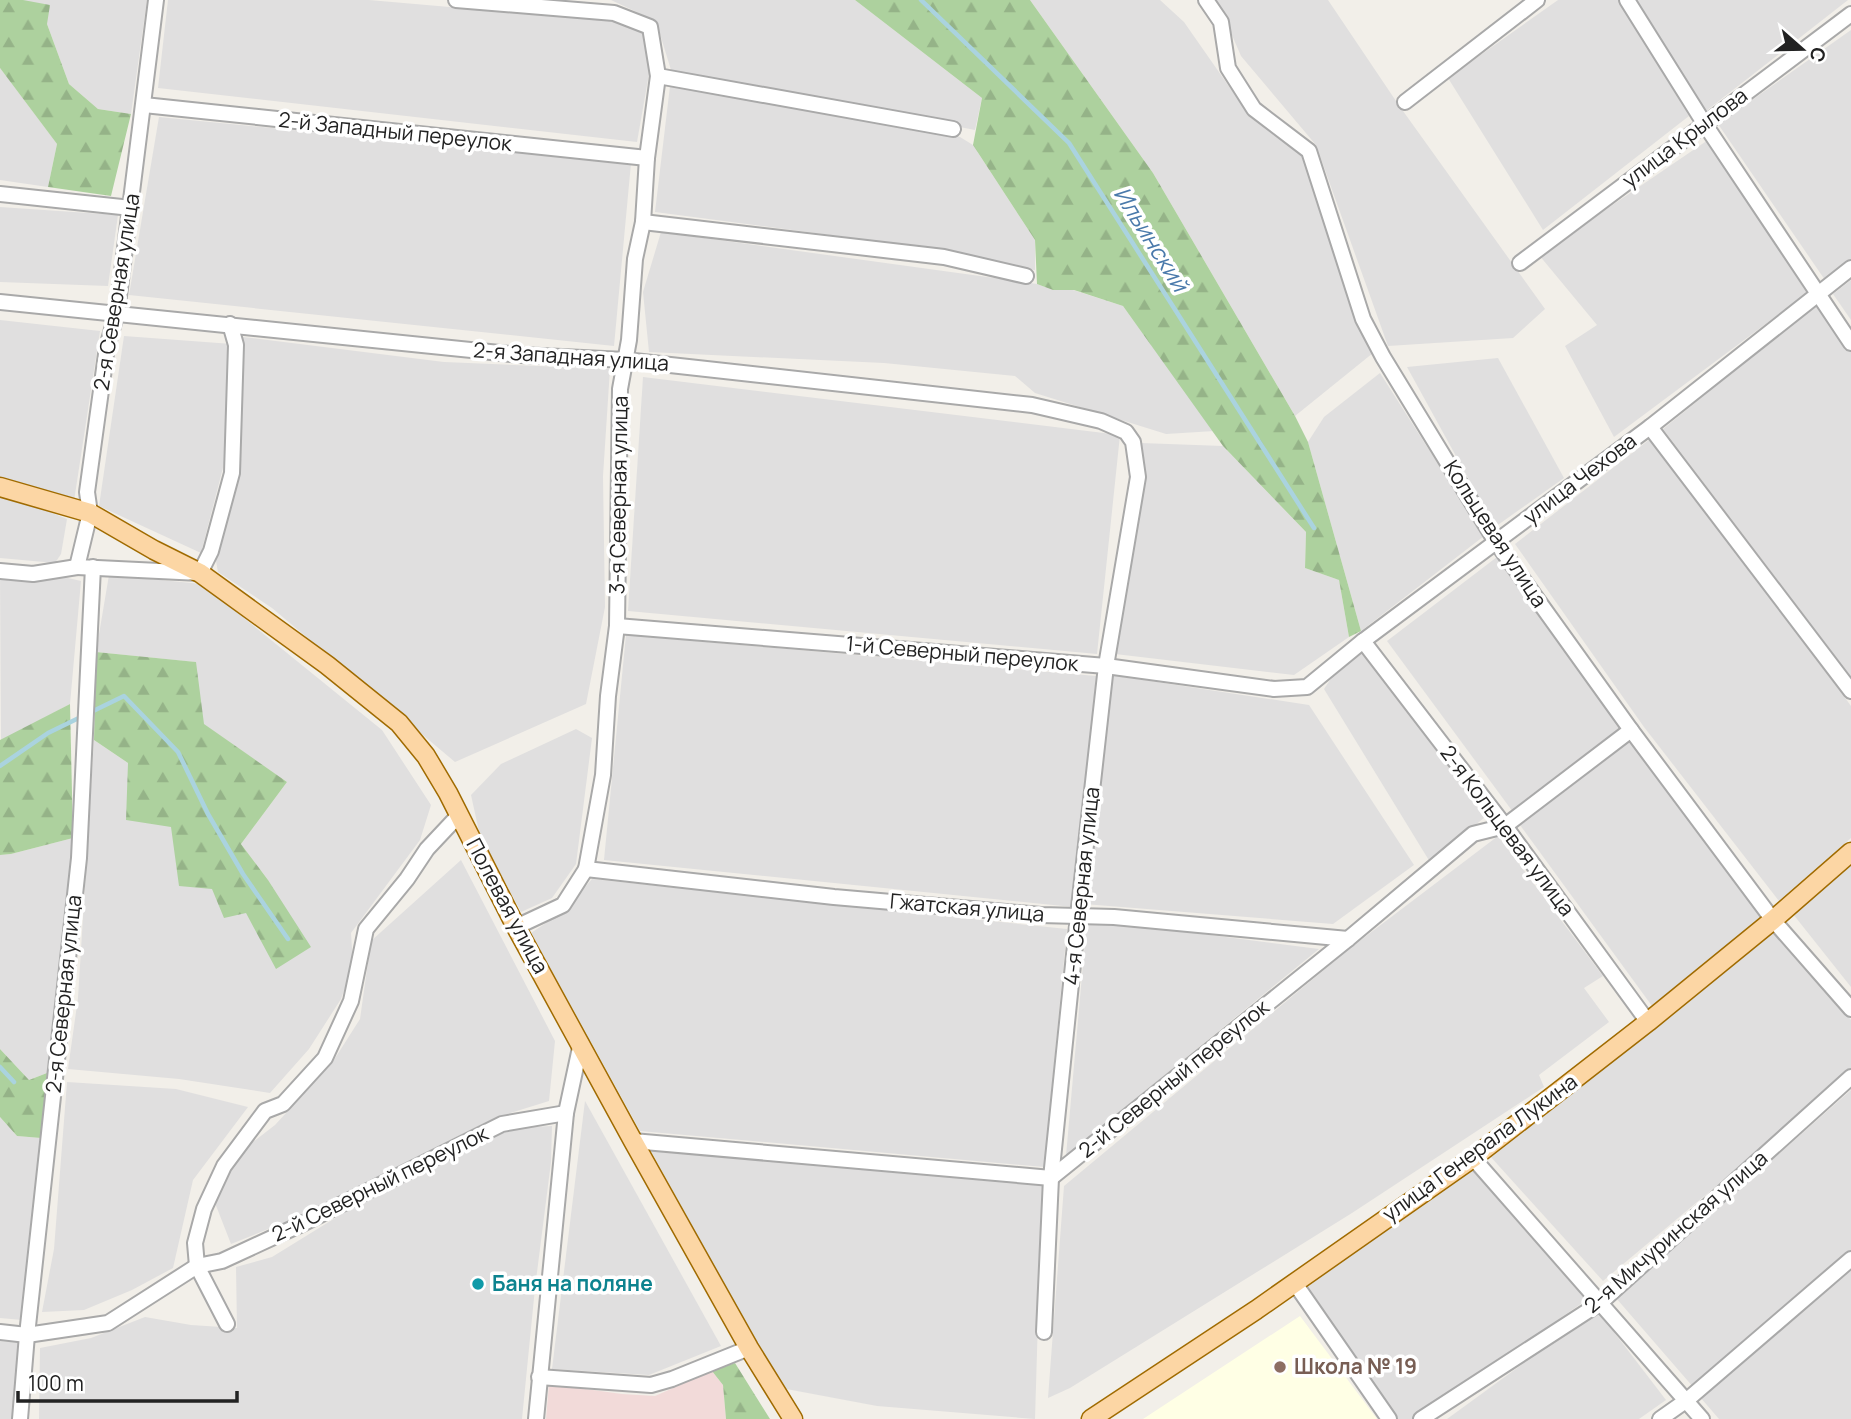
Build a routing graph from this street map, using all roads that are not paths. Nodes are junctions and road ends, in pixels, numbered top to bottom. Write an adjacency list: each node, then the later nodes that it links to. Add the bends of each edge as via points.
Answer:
1 (156, 0): 9 (street, 2-я Северная улица)
2 (456, 0): 7 (street, 3-я Северная улица, via 614,13 650,27)
3 (1206, 0): 29 (street, Кольцевая улица, via 1221,22 1228,68 1254,109 1309,151 1363,319)
4 (1537, 0): 8 (street)
5 (1628, 0): 10 (street)
6 (1851, 14): 10 (street, улица Крылова)
7 (658, 76): 11 (street); 12 (street, 3-я Северная улица)
8 (1405, 102)
9 (144, 105): 12 (street, 2-й Западный переулок); 14 (street, 2-я Северная улица)
10 (1704, 123): 16 (street, улица Крылова); 19 (street)
11 (953, 129)
12 (646, 158): 15 (street, 3-я Северная улица)
13 (0, 194): 14 (street)
14 (131, 208): 21 (street, 2-я Северная улица)
15 (643, 222): 18 (street, via 944,257); 24 (street, 3-я Северная улица)
16 (1520, 263)
17 (1851, 268): 19 (street, улица Чехова)
18 (1026, 276)
19 (1818, 294): 23 (street); 25 (street, улица Чехова)
20 (0, 302): 21 (street, 2-я Западная улица)
21 (117, 312): 22 (street, 2-я Западная улица); 28 (street, 2-я Северная улица, via 107,347 91,466)
22 (230, 324): 24 (street, 2-я Западная улица, via 520,355); 33 (street, via 236,345 232,473 211,551)
23 (1851, 343)
24 (625, 360): 26 (street, 2-я Западная улица, via 1032,405 1101,421 1126,432); 34 (street, 3-я Северная улица, via 620,389)
25 (1650, 427): 29 (street, улица Чехова); 38 (street)
26 (1133, 442): 36 (street, 4-я Северная улица, via 1138,477)
27 (0, 487): 28 (main road, Полевая улица)
28 (90, 513): 30 (street, 2-я Северная улица); 33 (main road, Полевая улица)
29 (1496, 542): 35 (street, улица Чехова); 39 (street, Кольцевая улица)
30 (77, 567): 31 (street); 32 (street, via 33,574)
31 (93, 567): 33 (street); 63 (street, 2-я Северная улица, via 79,858)
32 (0, 571)
33 (200, 573): 40 (main road, Полевая улица, via 327,664 399,723 426,756)
34 (617, 626): 36 (street, 1-й Северный переулок); 43 (street, 3-я Северная улица, via 603,775)
35 (1363, 642): 37 (street, улица Чехова); 41 (street, 2-я Кольцевая улица)
36 (1106, 666): 37 (street, 1-й Северный переулок, via 1274,690); 44 (street, 4-я Северная улица)
37 (1307, 687)
38 (1851, 691)
39 (1631, 730): 41 (street, 2-й Северный переулок); 45 (street, Кольцевая улица)
40 (459, 815): 46 (main road, Полевая улица); 57 (street, via 366,929 351,1002 325,1058 283,1104 265,1111 224,1166 201,1220 195,1243)
41 (1505, 826): 47 (street, 2-й Северный переулок, via 1473,834); 49 (street, 2-я Кольцевая улица)
42 (1851, 852): 45 (main road, улица Генерала Лукина)
43 (586, 869): 44 (street, Гжатская улица, via 834,897); 46 (street, 3-я Северная улица, via 563,905)
44 (1078, 916): 47 (street, Гжатская улица); 55 (street, 4-я Северная улица)
45 (1773, 920): 48 (street, Кольцевая улица); 49 (main road, улица Генерала Лукина)
46 (516, 927): 50 (main road, Полевая улица)
47 (1348, 939): 55 (street, 2-й Северный переулок)
48 (1851, 1009)
49 (1648, 1022): 54 (main road, улица Генерала Лукина)
50 (581, 1043): 52 (street); 53 (main road, Полевая улица)
51 (1851, 1077): 59 (street, 2-я Мичуринская улица)
52 (566, 1113): 57 (street, 2-й Северный переулок, via 502,1124 281,1234 222,1261); 65 (street)
53 (633, 1141): 55 (street); 64 (main road, Полевая улица)
54 (1473, 1158): 58 (main road, улица Генерала Лукина); 59 (street)
55 (1051, 1178): 62 (street, 4-я Северная улица)
56 (1851, 1259): 66 (street)
57 (197, 1266): 60 (street); 63 (street, 2-й Северный переулок, via 108,1323)
58 (1293, 1282): 70 (main road, улица Генерала Лукина); 71 (street)
59 (1600, 1303): 66 (street); 72 (street, 2-я Мичуринская улица)
60 (227, 1324)
61 (0, 1332): 63 (street, 2-й Северный переулок)
62 (1044, 1332)
63 (27, 1335): 67 (street, 2-я Северная улица)
64 (749, 1348): 65 (street, via 651,1385); 69 (main road, Полевая улица)
65 (539, 1377): 68 (street)
66 (1687, 1400): 73 (street); 74 (street)
67 (20, 1419)
68 (536, 1419)
69 (793, 1419)
70 (1091, 1419)
71 (1389, 1419)
72 (1421, 1419)
73 (1660, 1419)
74 (1702, 1419)

